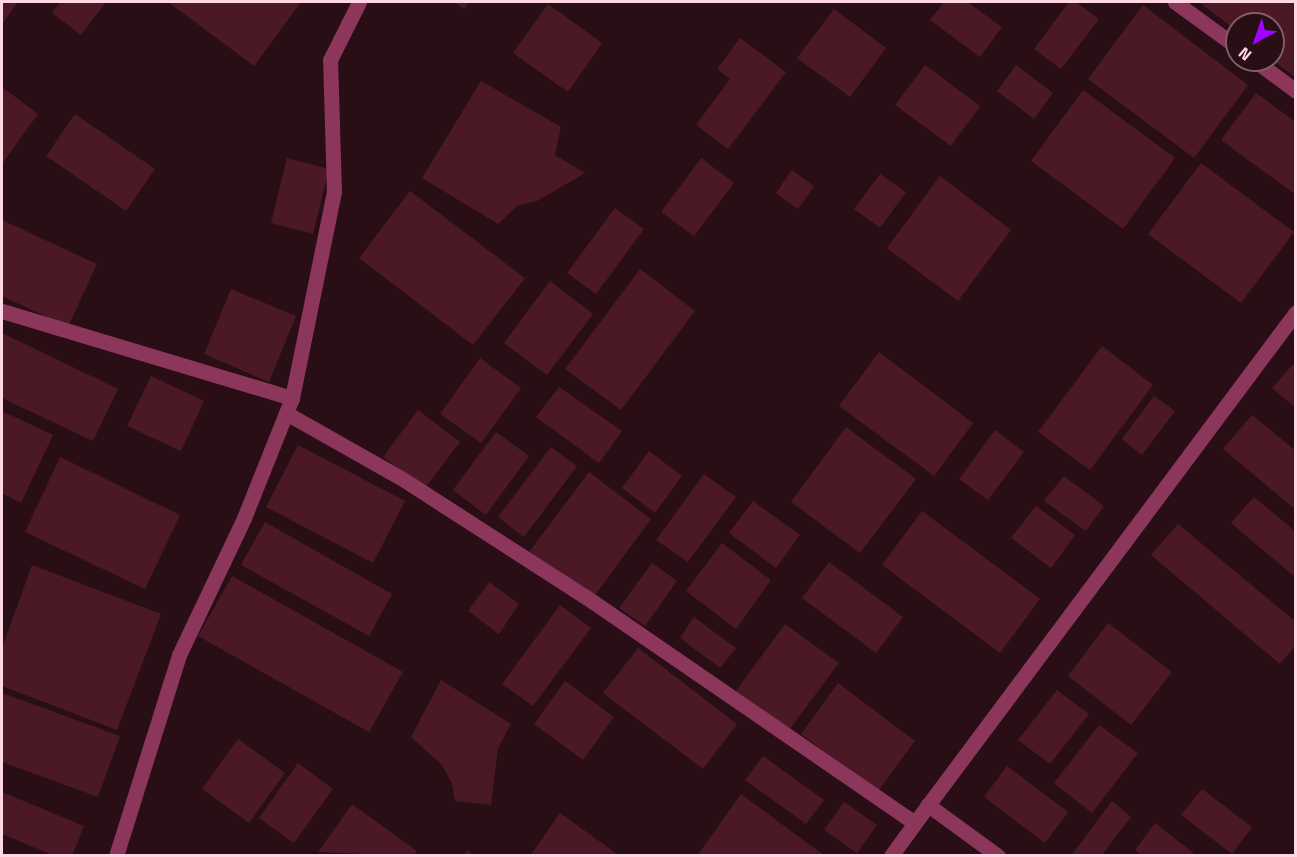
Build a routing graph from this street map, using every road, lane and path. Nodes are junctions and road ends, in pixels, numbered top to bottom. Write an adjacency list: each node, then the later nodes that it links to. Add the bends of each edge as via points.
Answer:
1 (359, 2): 8 (street, via 330,60 334,192)
2 (1175, 2): 3 (street)
3 (1225, 38)
4 (1270, 72): 5 (street)
5 (1296, 91)
6 (2, 311): 8 (street)
7 (1296, 312): 10 (street)
8 (292, 398): 9 (street)
9 (286, 413): 11 (street, via 401,478 586,597); 12 (street, via 244,518 179,655)
10 (928, 805): 11 (street); 14 (street)
11 (915, 823): 13 (street)
12 (116, 855)
13 (891, 855)
14 (998, 855)

